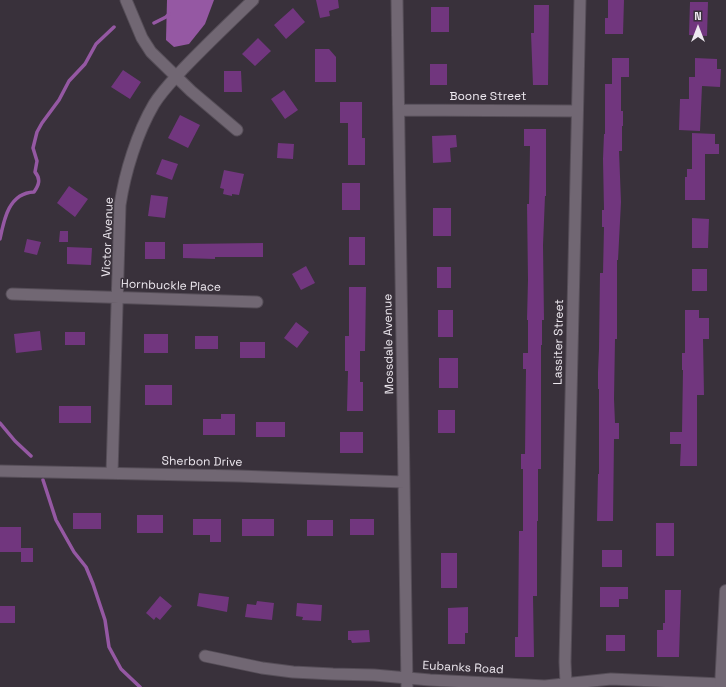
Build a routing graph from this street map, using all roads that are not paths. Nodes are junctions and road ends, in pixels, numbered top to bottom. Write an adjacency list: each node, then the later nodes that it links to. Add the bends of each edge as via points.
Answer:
1 (126, 0): 5 (street, via 142,38 151,52)
2 (253, 0): 5 (street, Victor Avenue)
3 (397, 0): 6 (street, Mossdale Avenue)
4 (580, 0): 7 (street, Lassiter Street)
5 (176, 77): 8 (street); 10 (street, Victor Avenue, via 154,105 146,121 123,188 120,205)
6 (399, 110): 7 (street, Boone Street); 14 (street, Mossdale Avenue)
7 (577, 111): 18 (street, Lassiter Street)
8 (237, 130)
9 (12, 294): 10 (street, Hornbuckle Place)
10 (119, 297): 11 (street, Hornbuckle Place); 13 (street, Victor Avenue)
11 (257, 302)
12 (0, 471): 13 (street, Sherbon Drive)
13 (112, 473): 14 (street, Sherbon Drive)
14 (404, 482): 17 (street, Mossdale Avenue)
15 (726, 591): 19 (street)
16 (205, 656): 17 (street, Eubanks Road, via 262,668 293,672 374,675)
17 (406, 682): 18 (street, Eubanks Road, via 430,680 539,686)
18 (566, 684): 19 (street, Eubanks Road, via 618,679)
19 (721, 686)

